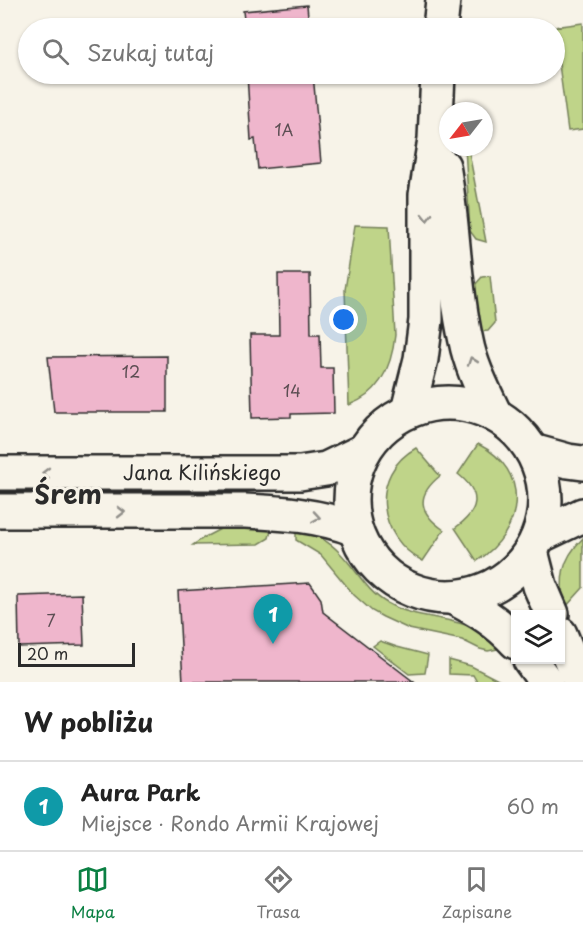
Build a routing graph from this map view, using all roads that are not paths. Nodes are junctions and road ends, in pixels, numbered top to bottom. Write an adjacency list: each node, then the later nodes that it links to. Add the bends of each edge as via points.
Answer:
1 (443, 0): 2 (street)
2 (441, 18)
3 (438, 84): 4 (street)
4 (435, 139): 5 (street, one-way to 5, via 426,195 425,328); 6 (street, one-way to 4, via 466,343 447,189)
5 (408, 411): 6 (street, via 451,403 467,404); 7 (street, via 390,421)
6 (495, 415): 8 (street, via 516,430)
7 (363, 451): 10 (street, Jana Kilińskiego, one-way to 10, via 326,469 300,473); 13 (street, via 351,489)
8 (532, 451): 9 (street); 14 (street, via 545,493 544,515)
9 (583, 463)
10 (0, 473)
11 (0, 511): 13 (street, Jana Kilińskiego, one-way to 13, via 244,511 332,520)
12 (583, 515): 14 (street)
13 (355, 529): 15 (street, via 370,558 392,580 422,594)
14 (535, 544): 15 (street, via 522,564 499,585); 16 (street, via 540,586)
15 (454, 597): 17 (street, via 489,616)
16 (550, 610)
17 (511, 637)
18 (565, 644): 21 (street)
19 (533, 664): 20 (street)
20 (546, 682)
21 (580, 682)

